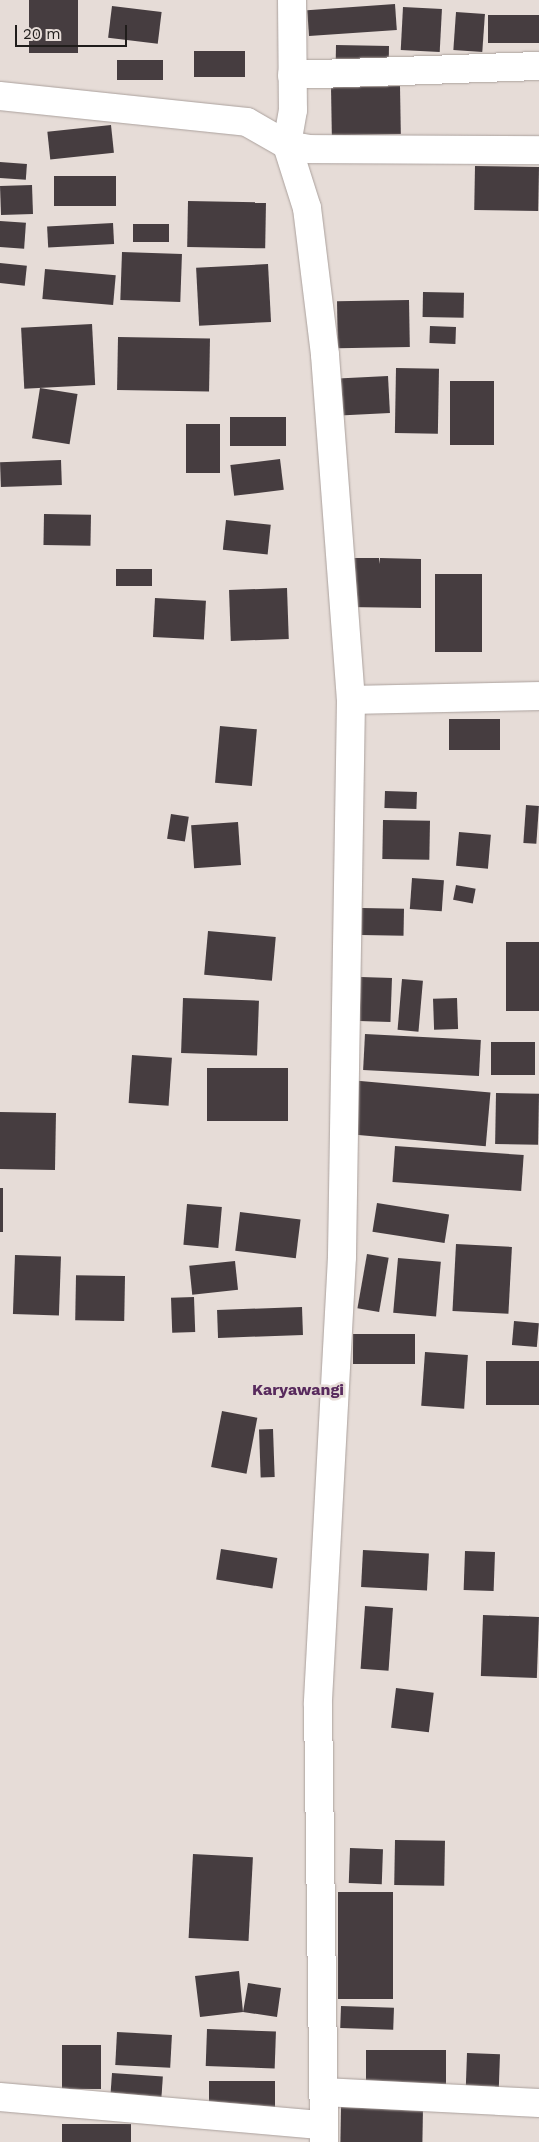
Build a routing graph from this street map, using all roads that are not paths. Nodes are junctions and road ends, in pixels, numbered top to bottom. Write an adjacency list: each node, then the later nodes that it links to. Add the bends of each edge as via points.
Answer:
1 (292, 0): 3 (street)
2 (539, 66): 3 (street)
3 (292, 75): 5 (street, via 293,110)
4 (0, 96): 5 (street, via 247,122)
5 (287, 145): 6 (street, via 310,149); 8 (street, via 307,208 325,354)
6 (539, 150)
7 (539, 696): 8 (street)
8 (351, 700): 9 (street, via 342,1257 318,1704)
9 (323, 2092): 11 (street); 12 (street)
10 (0, 2097): 12 (street)
11 (539, 2103)
12 (324, 2133)

